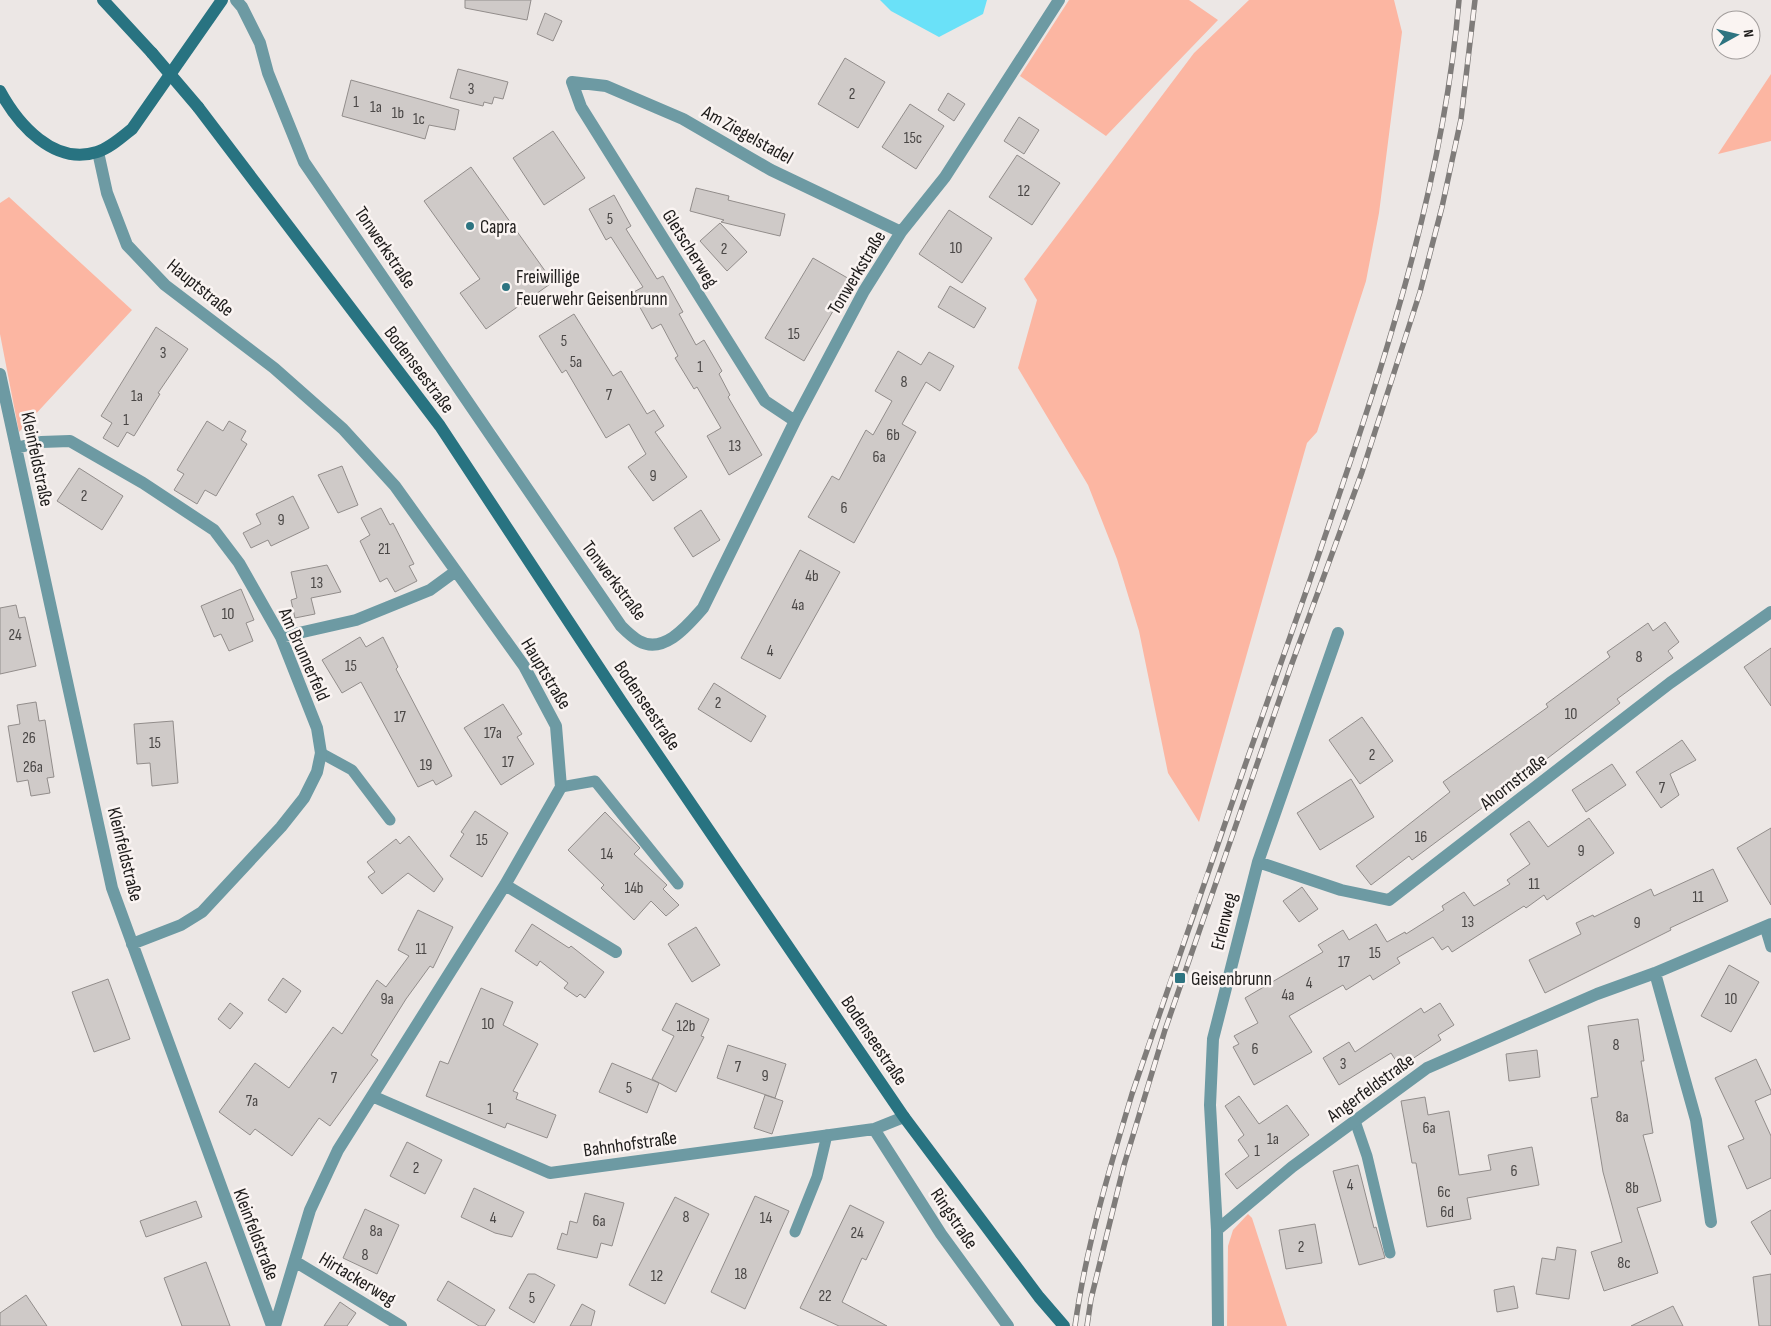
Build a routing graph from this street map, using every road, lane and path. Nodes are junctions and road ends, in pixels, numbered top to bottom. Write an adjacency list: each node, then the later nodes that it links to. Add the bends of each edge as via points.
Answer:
1 (103, 0): 29 (main road, Bodenseestraße, bridge, via 198,107 440,426 621,701)
2 (222, 0): 7 (main road, via 132,128)
3 (236, 0): 11 (street, Tonwerkstraße, via 260,43 268,73 304,162 621,626 639,641 651,645 662,643 682,631 703,608)
4 (1059, 0): 8 (street, Tonwerkstraße, via 945,177)
5 (572, 82): 8 (street, Am Ziegelstadel, via 606,86 683,119 771,170); 11 (street, Gletscherweg, via 581,108 765,401)
6 (0, 91): 7 (main road, via 28,130 56,150 84,155)
7 (98, 152): 13 (street, Hauptstraße, via 107,193 127,245 165,285 274,368 343,429 395,486)
8 (901, 232): 11 (street, Tonwerkstraße, via 864,291)
9 (0, 374): 10 (street, Kleinfeldstraße)
10 (1, 390): 12 (street, Kleinfeldstraße)
11 (795, 421)
12 (16, 448): 16 (street, Am Brunnerfeld, via 40,442 70,441 214,530 239,563); 24 (street, Kleinfeldstraße, via 112,888)
13 (456, 571): 16 (street, via 430,590 356,620); 18 (street, Hauptstraße, via 524,666 556,726)
14 (1771, 612): 20 (street, Ahornstraße, via 1670,683 1388,900 1341,890)
15 (1338, 633): 20 (street, Erlenweg)
16 (281, 637): 17 (street, Am Brunnerfeld, via 317,728)
17 (321, 753): 19 (lane, via 352,770); 24 (street, Am Brunnerfeld, via 317,772 304,798 225,889 202,912 181,925)
18 (561, 787): 21 (lane, via 595,781); 22 (street)
19 (390, 820)
20 (1258, 862): 34 (street, Erlenweg, via 1213,1039 1210,1105)
21 (678, 884)
22 (505, 885): 26 (street); 28 (street)
23 (1768, 925): 25 (lane); 27 (street, Angerfeldstraße)
24 (132, 944): 38 (street, Kleinfeldstraße)
25 (1771, 947)
26 (616, 952)
27 (1655, 973): 30 (street, Angerfeldstraße, via 1597,994 1427,1068); 33 (street, via 1696,1120)
28 (372, 1096): 32 (street, Bahnhofstraße, via 550,1173); 37 (street, via 338,1150 310,1210)
29 (904, 1117): 31 (street, Bahnhofstraße); 41 (main road, Bodenseestraße)
30 (1355, 1121): 34 (street, Angerfeldstraße, via 1292,1167); 36 (lane, via 1367,1156)
31 (874, 1129): 32 (street, Bahnhofstraße); 40 (street, Ringstraße, via 941,1234)
32 (827, 1135): 35 (lane, via 817,1177)
33 (1711, 1222)
34 (1217, 1230): 42 (street)
35 (795, 1232)
36 (1390, 1253)
37 (296, 1262): 38 (street); 39 (street, Hirtackerweg)
38 (273, 1326)
39 (400, 1326)
40 (1008, 1326)
41 (1064, 1326)
42 (1218, 1326)

